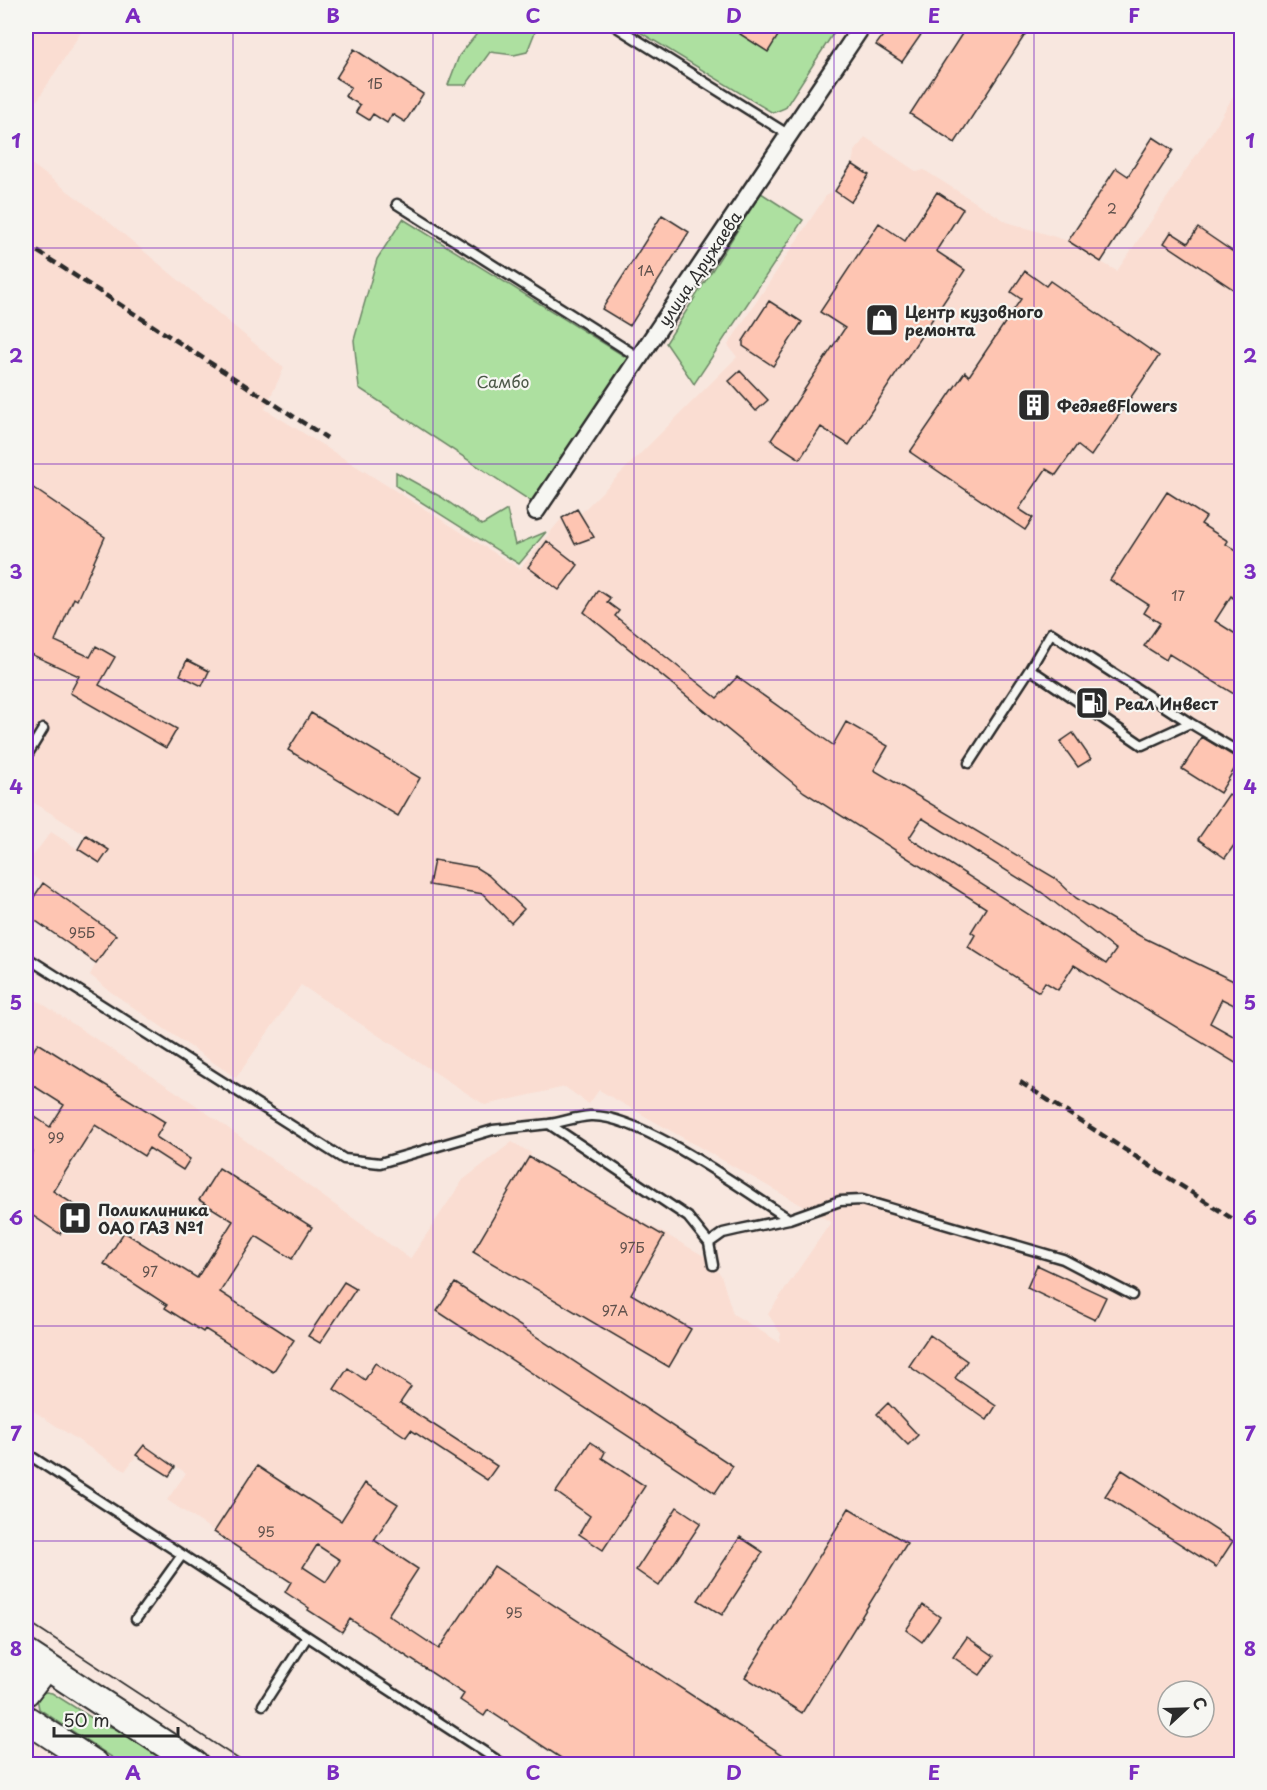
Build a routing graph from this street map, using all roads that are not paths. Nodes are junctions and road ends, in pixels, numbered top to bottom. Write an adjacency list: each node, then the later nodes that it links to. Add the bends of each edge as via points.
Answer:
1 (615, 26): 3 (lane)
2 (862, 26): 3 (street, улица Дружаева)
3 (789, 135): 5 (street, улица Дружаева)
4 (397, 204): 5 (lane)
5 (638, 357): 6 (street, улица Дружаева)
6 (536, 511)
7 (1030, 669): 8 (lane, via 1142,745); 8 (lane, via 1051,633); 12 (lane)
8 (1190, 723): 10 (lane)
9 (43, 729): 11 (lane)
10 (1242, 754)
11 (26, 757)
12 (969, 763)
13 (26, 957): 14 (lane, via 344,1159 380,1163 493,1130)
14 (549, 1124): 15 (lane, via 591,1116 617,1120 663,1139); 16 (lane, via 688,1217)
15 (789, 1219): 16 (lane, via 730,1232); 18 (lane, via 840,1201 862,1200 1063,1259)
16 (709, 1243): 17 (lane)
17 (713, 1265)
18 (1132, 1295)
19 (26, 1453): 20 (lane)
20 (182, 1555): 21 (lane); 22 (lane)
21 (136, 1619)
22 (308, 1637): 25 (lane); 29 (lane)
23 (36, 1660): 24 (main road); 28 (main road)
24 (26, 1692)
25 (263, 1705)
26 (26, 1719): 27 (main road)
27 (95, 1764)
28 (195, 1764)
29 (503, 1764)

